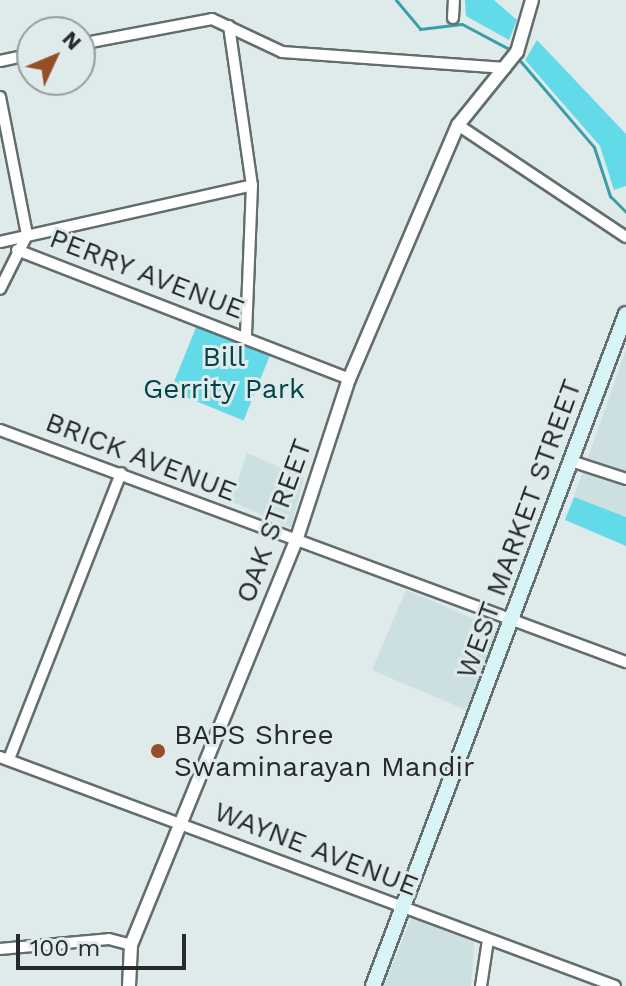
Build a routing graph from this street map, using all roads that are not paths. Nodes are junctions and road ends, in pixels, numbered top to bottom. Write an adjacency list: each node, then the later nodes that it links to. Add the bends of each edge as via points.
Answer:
1 (454, 0): 3 (street)
2 (532, 0): 6 (street, OAK STREET)
3 (453, 18)
4 (229, 26): 5 (street, via 198,19); 6 (street, via 282,52); 9 (street)
5 (96, 41)
6 (505, 68): 8 (street, OAK STREET)
7 (0, 97): 10 (street)
8 (458, 125): 11 (street); 17 (street, OAK STREET)
9 (252, 185): 10 (street); 16 (street)
10 (27, 235): 12 (street); 13 (street)
11 (626, 237)
12 (0, 242)
13 (17, 250): 14 (street); 16 (street, PERRY AVENUE)
14 (0, 289)
15 (626, 314): 19 (main road, WEST MARKET STREET)
16 (246, 337): 17 (street, PERRY AVENUE)
17 (349, 379): 22 (street, OAK STREET)
18 (0, 430): 20 (street, BRICK AVENUE)
19 (574, 462): 21 (street); 23 (main road, WEST MARKET STREET)
20 (121, 473): 22 (street, BRICK AVENUE); 25 (street)
21 (626, 479)
22 (296, 541): 23 (street, BRICK AVENUE); 26 (street, OAK STREET)
23 (513, 624): 24 (street, BRICK AVENUE); 27 (main road, WEST MARKET STREET)
24 (626, 662)
25 (5, 758): 26 (street, WAYNE AVENUE)
26 (182, 825): 27 (street, WAYNE AVENUE); 29 (street, OAK STREET)
27 (403, 907): 28 (street, WAYNE AVENUE); 32 (main road, WEST MARKET STREET)
28 (488, 940): 33 (street); 34 (street, WAYNE AVENUE)
29 (131, 945): 30 (street, via 109,939); 31 (street, OAK STREET)
30 (0, 949)
31 (129, 986)
32 (373, 986)
33 (481, 986)
34 (615, 986)

